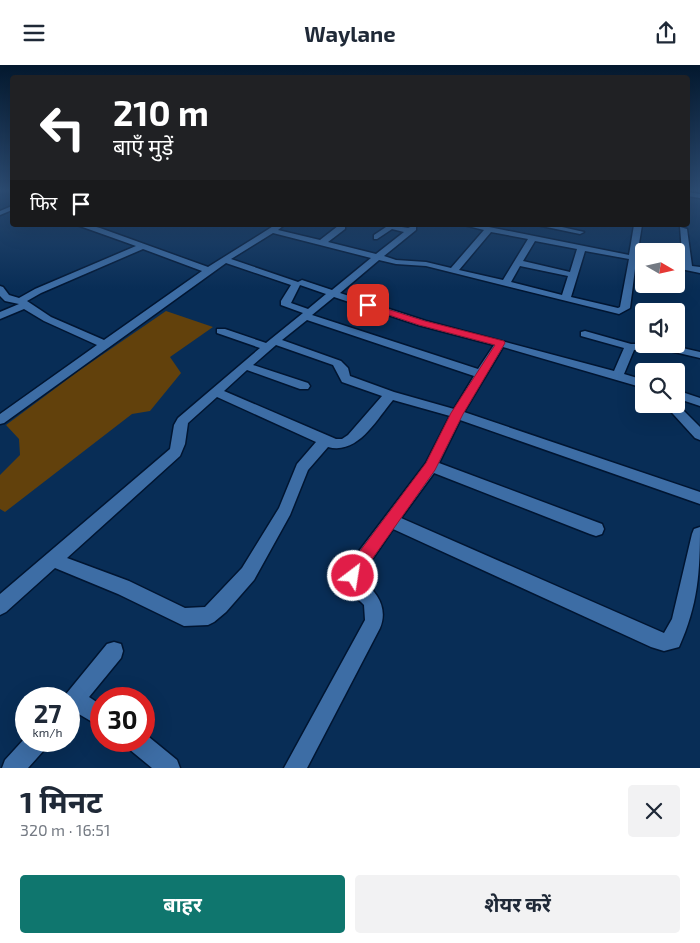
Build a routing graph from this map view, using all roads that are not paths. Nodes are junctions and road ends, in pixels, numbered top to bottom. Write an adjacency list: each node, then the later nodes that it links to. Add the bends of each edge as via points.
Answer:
1 (89, 227): 17 (street)
2 (273, 227): 16 (street); 22 (street)
3 (342, 227): 16 (street)
4 (391, 227): 14 (street)
5 (478, 227): 10 (street)
6 (520, 227): 13 (street)
7 (561, 227): 11 (street)
8 (638, 227): 20 (street)
9 (413, 228): 19 (street)
10 (489, 229): 13 (street); 28 (street)
11 (581, 229): 18 (street)
12 (683, 229): 25 (street)
13 (514, 235): 15 (street)
14 (376, 237)
15 (532, 238): 18 (street); 23 (street)
16 (322, 243): 19 (street)
17 (143, 246): 26 (street); 35 (street, via 38,291)
18 (579, 246): 20 (street); 29 (street)
19 (377, 257): 28 (street); 33 (street)
20 (632, 258): 21 (street); 34 (street, via 623,310)
21 (635, 258)
22 (225, 260): 26 (street); 36 (street, via 295,283 286,305)
23 (519, 263): 29 (street); 31 (street)
24 (685, 266): 25 (street)
25 (688, 267): 27 (street)
26 (209, 270): 41 (street)
27 (700, 270)
28 (453, 271): 31 (street)
29 (574, 275): 34 (street)
30 (302, 283): 33 (street)
31 (506, 283): 34 (street)
32 (0, 289): 35 (street, via 9,300)
33 (333, 294): 36 (street); 40 (street, via 422,323)
34 (566, 299)
35 (23, 303): 37 (street); 41 (street, via 41,315)
36 (307, 314): 42 (street); 46 (street, via 374,340)
37 (0, 316)
38 (221, 331): 42 (street)
39 (585, 334): 43 (street)
40 (500, 343): 46 (street); 47 (street)
41 (104, 344): 56 (street)
42 (270, 344): 45 (street); 51 (street, via 337,363 346,379)
43 (631, 347): 44 (street, via 657,345); 47 (street)
44 (700, 355)
45 (246, 366): 49 (street); 50 (street)
46 (482, 374): 54 (street)
47 (618, 375): 48 (street)
48 (635, 381)
49 (304, 386)
50 (215, 392): 58 (street); 64 (street, via 182,421 175,452)
51 (390, 395): 54 (street); 58 (street, via 346,444)
52 (685, 398): 53 (street)
53 (700, 402)
54 (457, 413): 59 (street); 60 (street)
55 (679, 413): 57 (street)
56 (0, 419)
57 (700, 435)
58 (325, 441): 64 (street, via 302,468 285,511 248,575 208,616 184,617 122,587)
59 (431, 466): 61 (street); 62 (street)
60 (700, 498)
61 (391, 521): 63 (street, via 664,642 672,640 681,621); 72 (street, via 353,576 354,586 370,597 375,607 374,622)
62 (596, 529)
63 (700, 534)
64 (54, 560): 65 (street)
65 (0, 607)
66 (114, 651): 67 (street)
67 (80, 693)
68 (27, 752): 70 (street)
69 (149, 752): 71 (street)
70 (13, 768)
71 (169, 768)
72 (295, 768)

